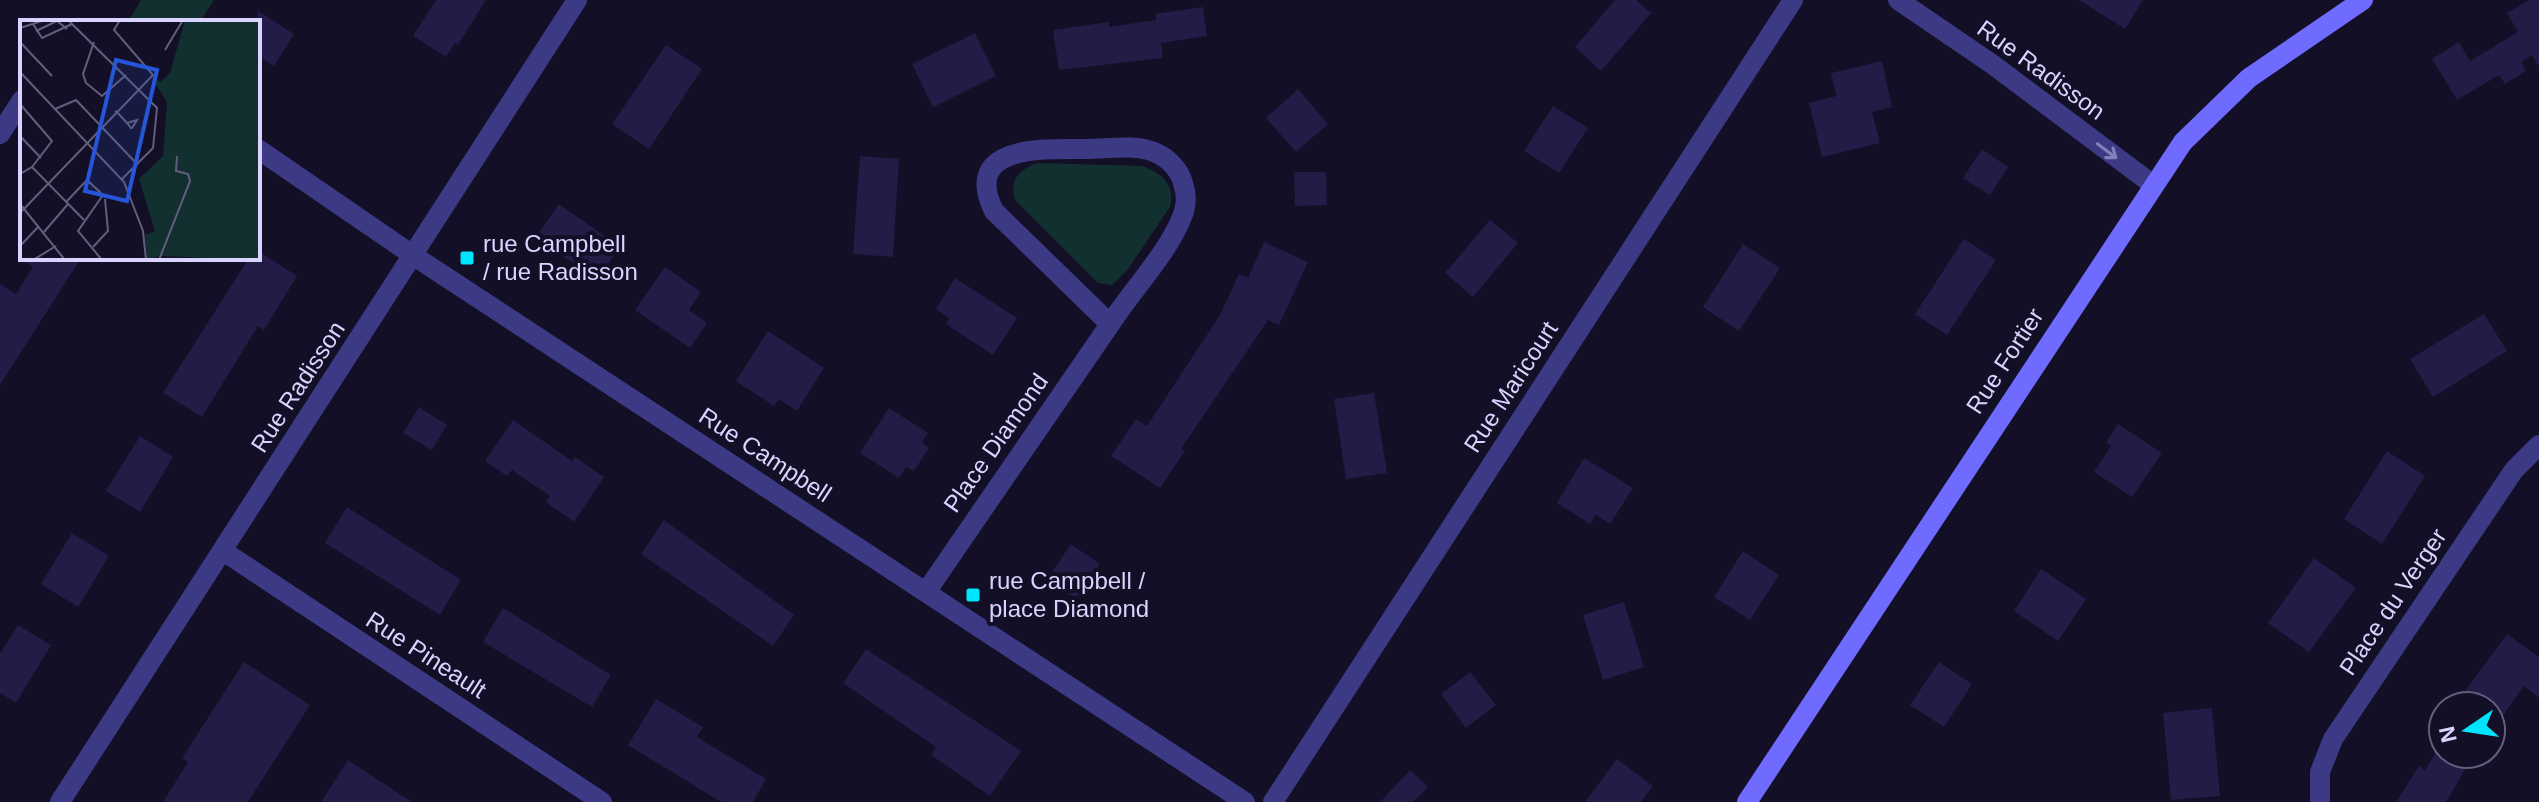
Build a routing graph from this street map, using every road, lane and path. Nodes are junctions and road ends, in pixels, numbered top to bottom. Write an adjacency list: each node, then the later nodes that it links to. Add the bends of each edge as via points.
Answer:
1 (577, 0): 9 (street, Rue Radisson)
2 (1793, 0): 17 (street, Rue Maricourt)
3 (1898, 0): 8 (street, Rue Radisson, one-way to 8)
4 (2363, 0): 8 (street, Rue Fortier, via 2284,51 2219,104)
5 (20, 103): 6 (street)
6 (0, 134)
7 (260, 150): 9 (street, Rue Campbell)
8 (2152, 184): 18 (street, Rue Fortier)
9 (414, 256): 12 (street, Rue Radisson); 13 (street, Rue Campbell)
10 (1110, 324): 10 (street, Place Diamond, via 1182,218 1185,192 1180,175 1169,161 1145,149 1027,149 1003,158 988,187 994,211); 13 (street, Place Diamond)
11 (2539, 445): 19 (street, Place du Verger, via 2514,470 2333,739 2320,772)
12 (223, 551): 14 (street, Rue Radisson); 15 (street, Rue Pineault)
13 (926, 592): 16 (street, Rue Campbell)
14 (60, 802)
15 (602, 802)
16 (1245, 802)
17 (1273, 802)
18 (1747, 802)
19 (2320, 802)

